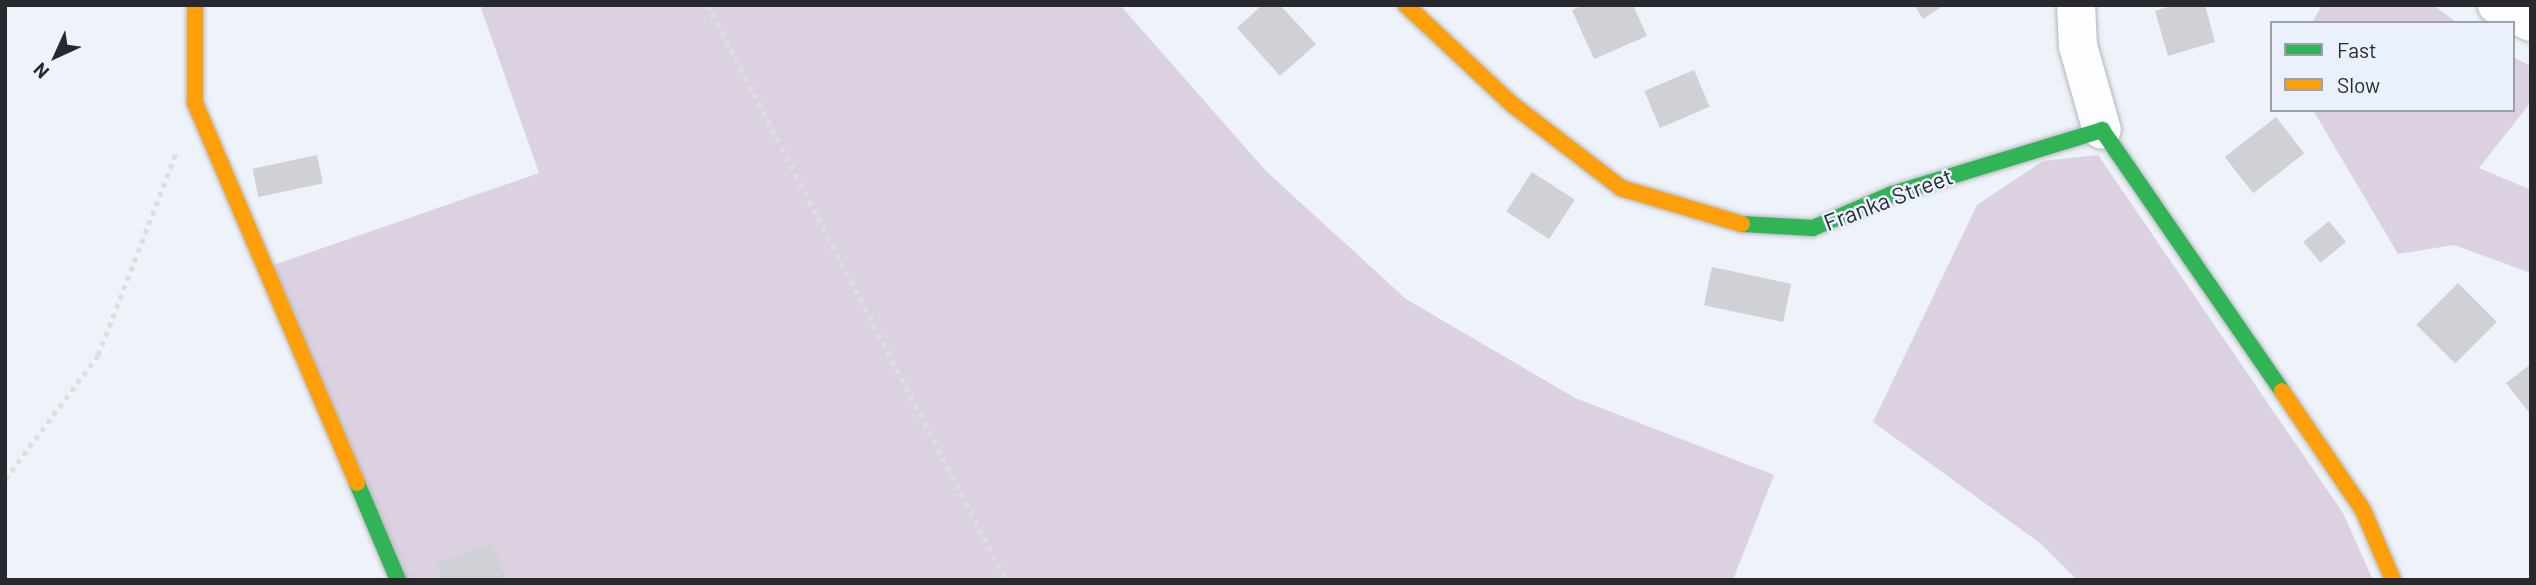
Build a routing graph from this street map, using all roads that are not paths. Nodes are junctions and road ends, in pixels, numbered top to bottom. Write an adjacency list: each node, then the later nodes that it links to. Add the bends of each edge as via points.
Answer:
1 (195, 5): 7 (street, via 195,103)
2 (1406, 5): 6 (street, Franka Street, via 1513,105 1621,188 1726,223 1813,228 1917,186)
3 (2076, 5): 6 (street, via 2078,46)
4 (2497, 5): 5 (street)
5 (2531, 22)
6 (2102, 130): 8 (street, via 2363,510)
7 (398, 580)
8 (2393, 580)

